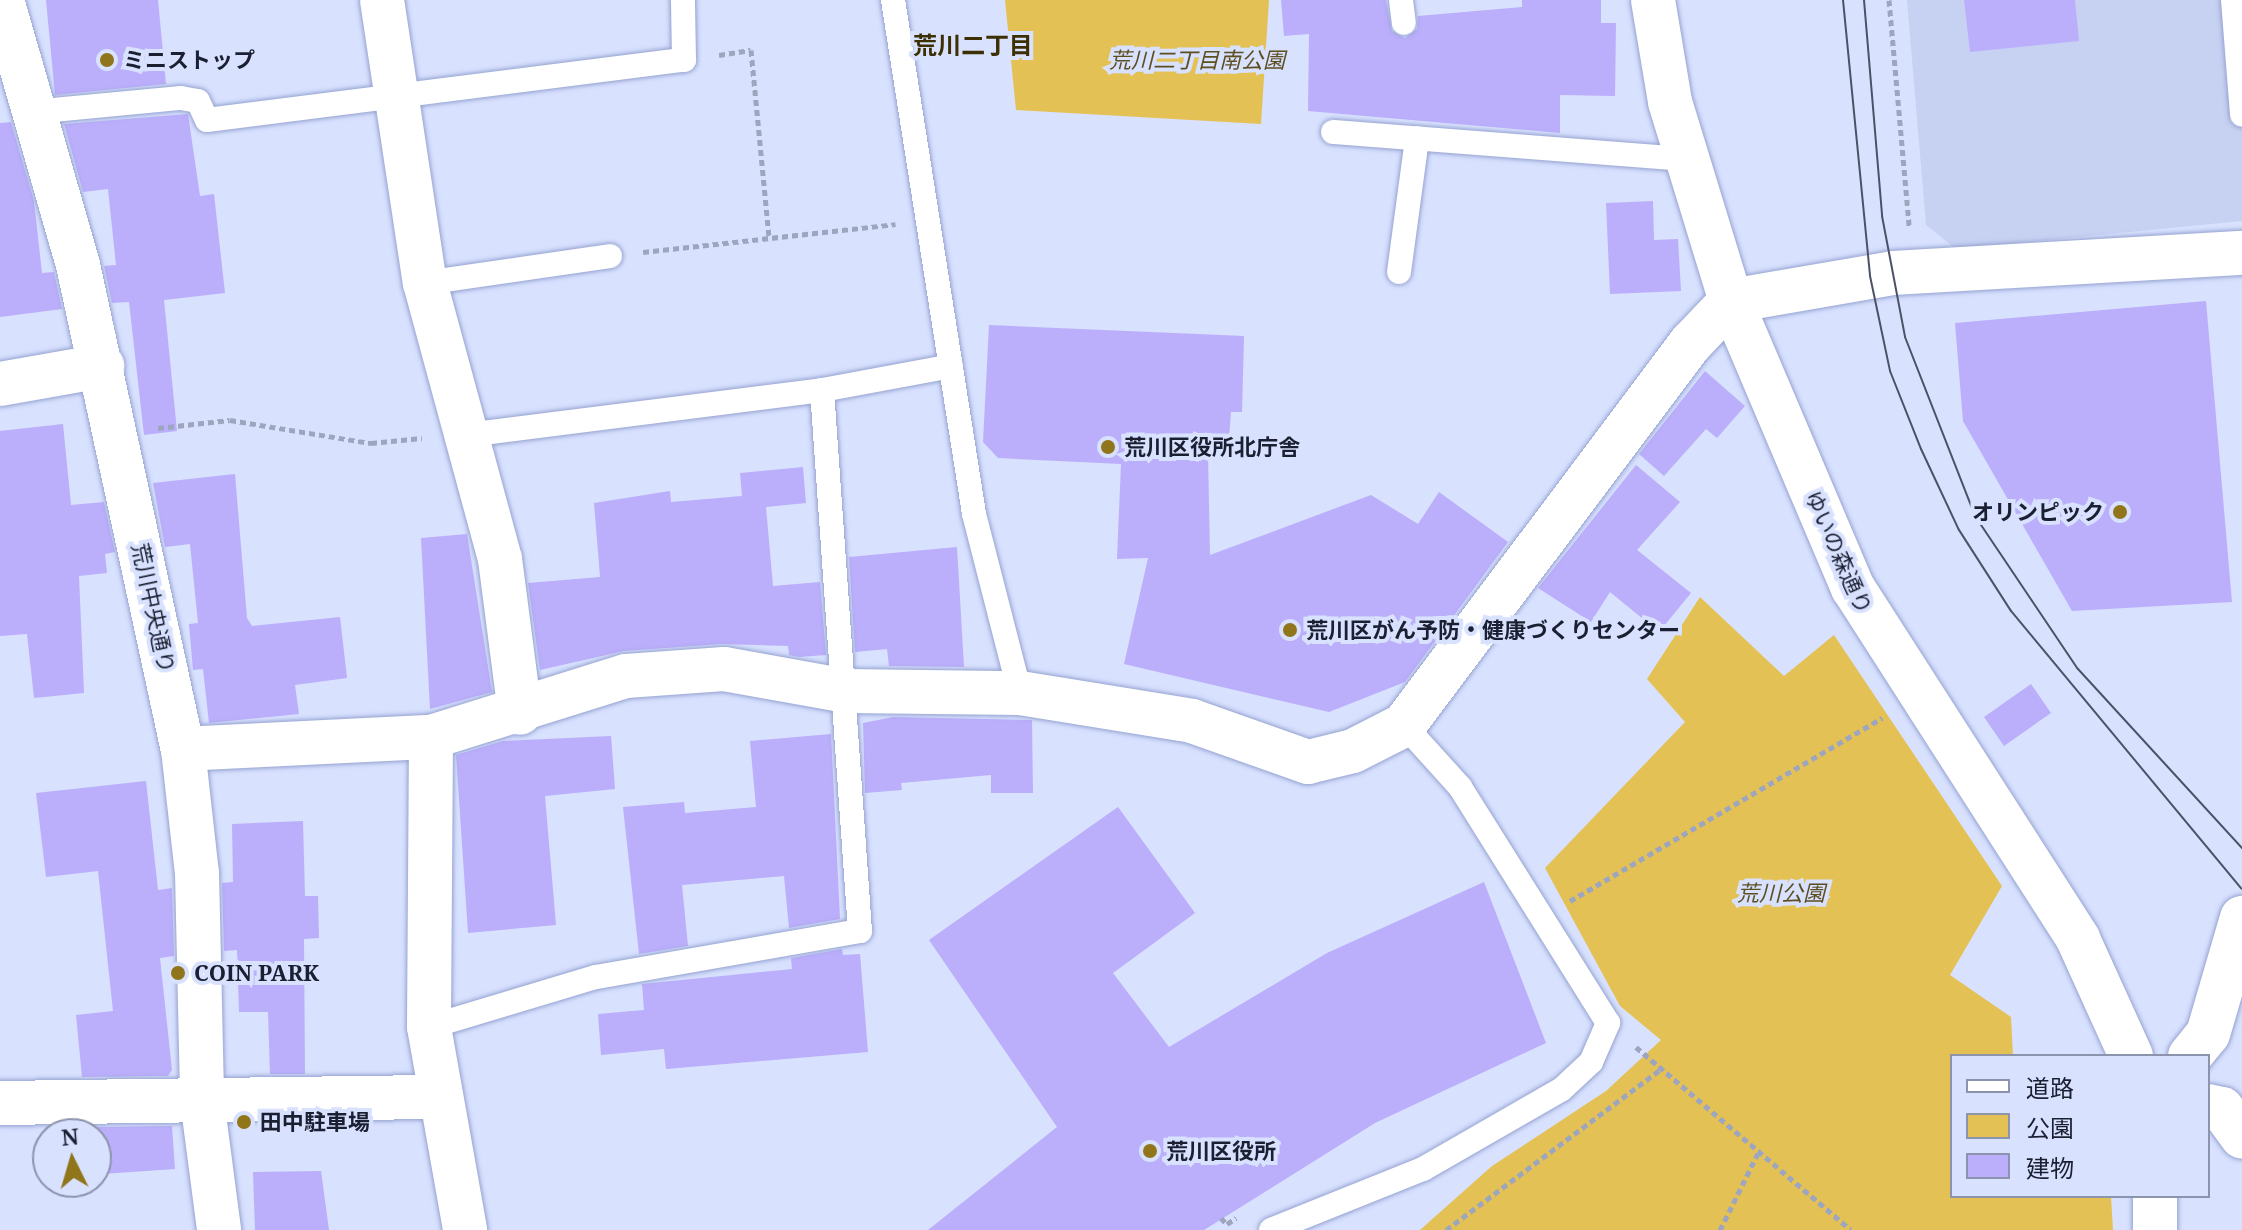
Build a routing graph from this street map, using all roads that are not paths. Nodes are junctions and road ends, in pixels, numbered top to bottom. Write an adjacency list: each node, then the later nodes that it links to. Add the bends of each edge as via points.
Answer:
1 (2, 0): 8 (street, 荒川中央通り)
2 (382, 0): 7 (street)
3 (683, 0): 7 (lane, via 684,60)
4 (893, 0): 19 (lane)
5 (1653, 0): 12 (street, ゆいの森通り)
6 (2233, 0): 9 (lane)
7 (396, 95): 8 (lane, via 207,120 198,101 181,98); 16 (street)
8 (32, 112): 18 (street, 荒川中央通り)
9 (2242, 115)
10 (1333, 132): 11 (lane)
11 (1417, 138): 12 (lane); 15 (lane)
12 (1687, 159): 17 (street, ゆいの森通り)
13 (2242, 253): 17 (street, via 1913,273)
14 (610, 256): 16 (lane)
15 (1399, 272)
16 (425, 283): 22 (street)
17 (1731, 301): 26 (street, via 1691,343); 31 (street, ゆいの森通り, via 1853,588 2078,939)
18 (102, 366): 20 (street); 28 (street, 荒川中央通り)
19 (951, 366): 21 (lane); 24 (lane, via 974,514)
20 (0, 384)
21 (822, 390): 22 (lane); 23 (lane)
22 (467, 435): 25 (street, via 500,559)
23 (846, 691): 24 (street); 25 (street, via 724,669 626,676); 30 (lane, via 860,931 596,977)
24 (1020, 693): 26 (street, via 1192,721 1308,762 1353,751)
25 (520, 713): 27 (street)
26 (1404, 725): 41 (lane, via 1460,787 1608,1023 1591,1062 1562,1089 1423,1169)
27 (431, 737): 28 (street); 30 (street)
28 (183, 749): 34 (street, 荒川中央通り, via 197,873)
29 (2242, 918): 32 (street, via 2208,1034)
30 (429, 1027): 33 (street)
31 (2130, 1054)
32 (2192, 1054)
33 (441, 1097): 34 (street); 40 (street)
34 (202, 1100): 35 (street); 39 (street, 荒川中央通り)
35 (0, 1103)
36 (2210, 1106): 37 (street, via 2222,1109)
37 (2242, 1137)
38 (2155, 1198): 42 (street)
39 (219, 1230)
40 (465, 1230)
41 (1271, 1230)
42 (2155, 1230)

